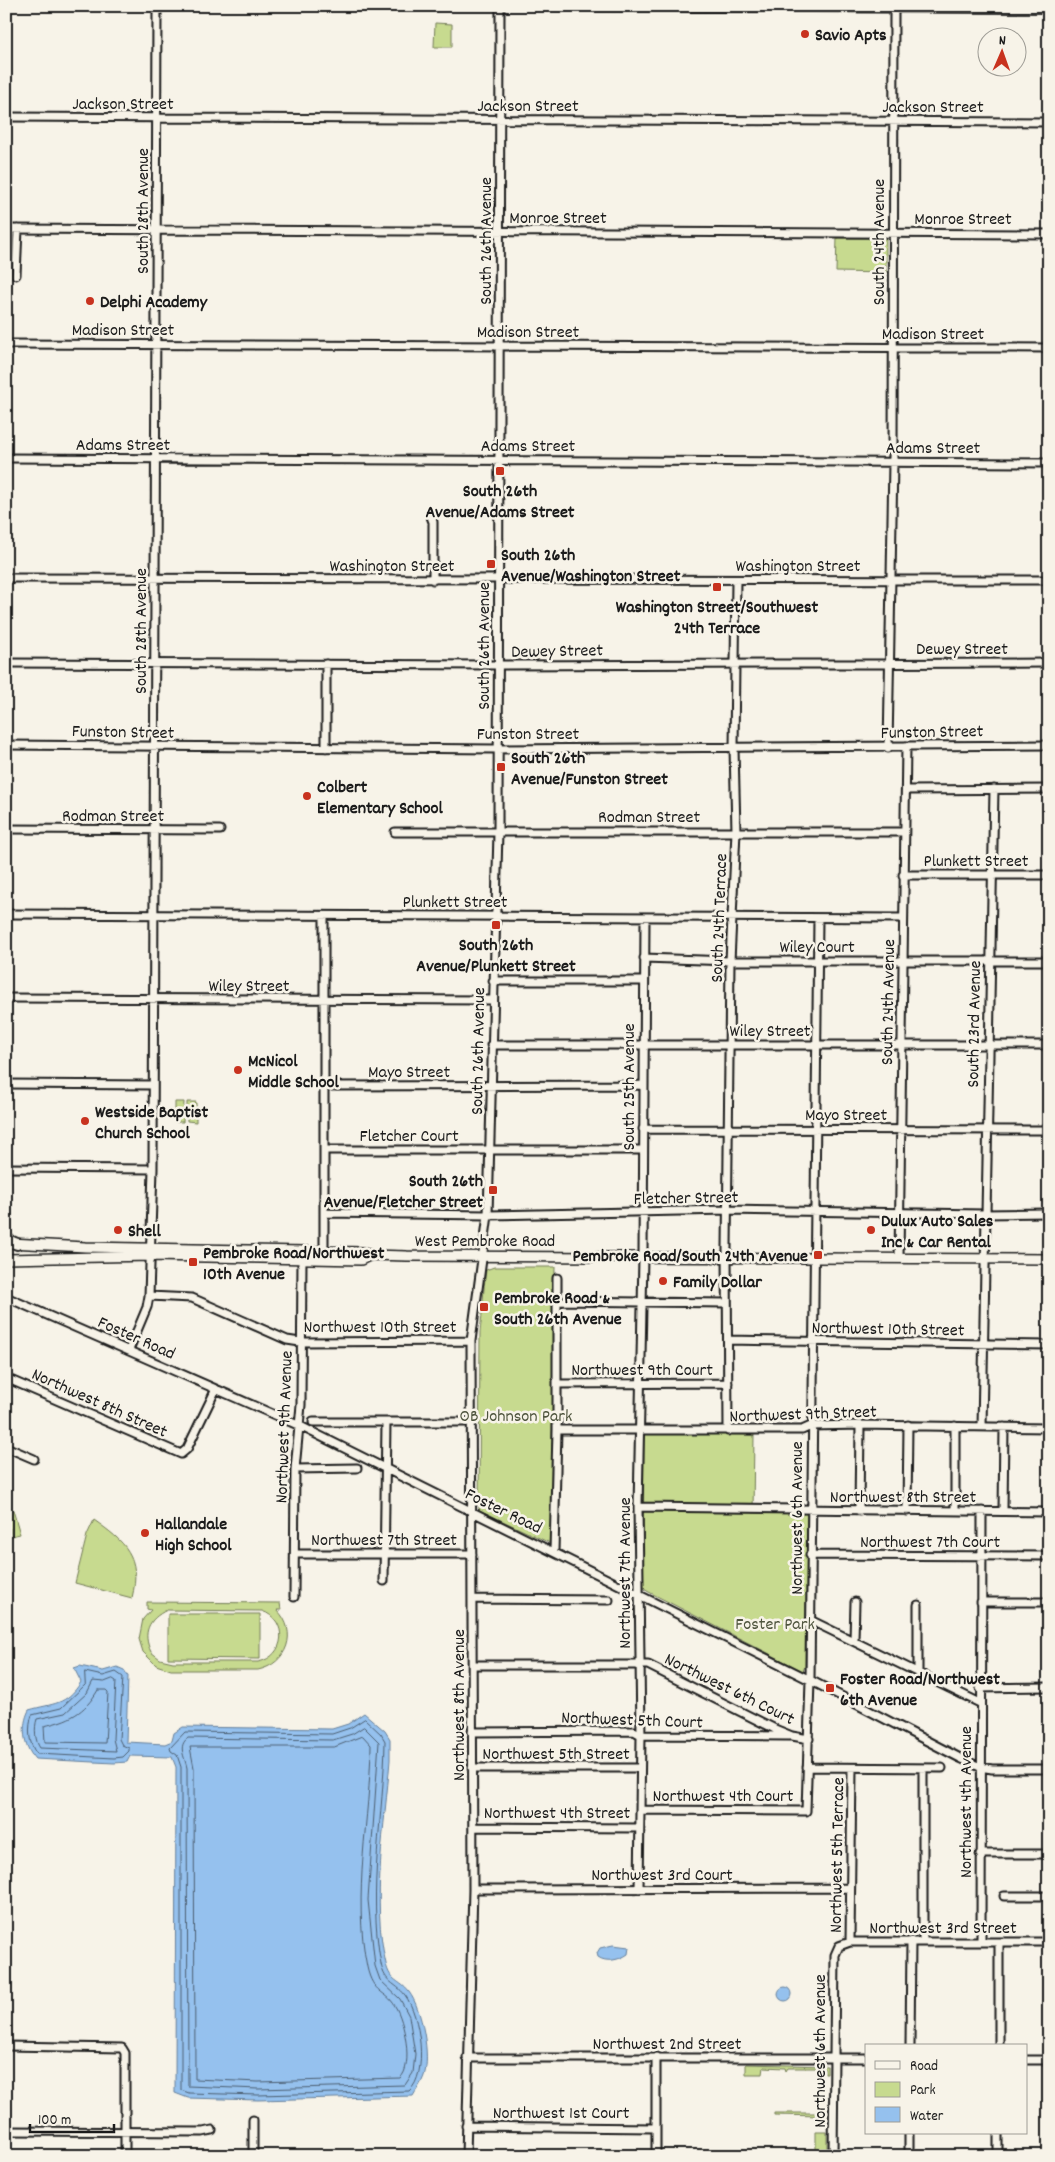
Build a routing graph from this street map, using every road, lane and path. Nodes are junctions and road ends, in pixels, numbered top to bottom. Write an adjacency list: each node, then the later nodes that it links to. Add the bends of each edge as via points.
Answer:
1 (157, 6): 7 (street, South 28th Avenue)
2 (500, 6): 8 (street, South 26th Avenue)
3 (556, 6): 4 (main road)
4 (894, 6): 5 (main road); 9 (street, South 24th Avenue)
5 (1049, 8)
6 (6, 117): 7 (street, Jackson Street)
7 (157, 118): 8 (street, Jackson Street); 13 (street, South 28th Avenue)
8 (500, 120): 9 (street, Jackson Street); 14 (street, South 26th Avenue)
9 (893, 121): 10 (street, Jackson Street); 15 (street, South 24th Avenue)
10 (1049, 122)
11 (6, 229): 12 (street, Monroe Street)
12 (18, 229): 13 (street, Monroe Street); 17 (street)
13 (157, 230): 14 (street, Monroe Street); 19 (street, South 28th Avenue)
14 (499, 231): 15 (street, Monroe Street); 20 (street, South 26th Avenue)
15 (893, 233): 16 (street, Monroe Street); 21 (street, South 24th Avenue)
16 (1049, 234)
17 (16, 275)
18 (6, 344): 19 (street, Madison Street)
19 (156, 344): 20 (street, Madison Street); 24 (street, South 28th Avenue)
20 (500, 346): 21 (street, Madison Street); 25 (street, South 26th Avenue)
21 (893, 348): 22 (street, Madison Street); 26 (street, South 24th Avenue)
22 (1049, 348)
23 (6, 458): 24 (street, Adams Street)
24 (156, 459): 25 (street, Adams Street); 31 (street, South 28th Avenue)
25 (498, 460): 26 (street, Adams Street); 30 (street, South 26th Avenue)
26 (893, 462): 27 (street, Adams Street); 34 (street, South 24th Avenue)
27 (1049, 462)
28 (430, 514): 32 (street, via 433,522)
29 (6, 578): 31 (street, Washington Street)
30 (498, 579): 32 (street, Washington Street); 33 (street, Washington Street); 42 (street, South 26th Avenue)
31 (155, 580): 32 (street, Washington Street); 37 (street, South 28th Avenue)
32 (434, 580)
33 (736, 580): 34 (street, Washington Street); 38 (street, South 24th Terrace)
34 (892, 580): 35 (street, Washington Street); 39 (street, South 24th Avenue)
35 (1049, 580)
36 (6, 663): 37 (street, Dewey Street)
37 (155, 663): 41 (street, Dewey Street); 46 (street, South 28th Avenue)
38 (736, 663): 39 (street, Dewey Street); 42 (street, Dewey Street); 48 (street, South 24th Terrace)
39 (890, 663): 40 (street, Dewey Street); 49 (street, South 24th Avenue)
40 (1049, 663)
41 (326, 664): 42 (street, Dewey Street); 47 (street)
42 (497, 665): 50 (street, South 26th Avenue)
43 (6, 745): 46 (street, Funston Street)
44 (1049, 745): 45 (street, Funston Street)
45 (906, 746): 49 (street, Funston Street); 53 (street, South 24th Avenue)
46 (155, 747): 47 (street, Funston Street); 55 (street, South 28th Avenue)
47 (326, 748): 50 (street, Funston Street)
48 (734, 748): 49 (street, Funston Street); 50 (street, Funston Street); 57 (street, South 24th Terrace)
49 (888, 748)
50 (497, 749): 59 (street, South 26th Avenue)
51 (994, 789): 52 (street); 53 (street); 62 (street, South 23rd Avenue)
52 (1049, 789)
53 (906, 790): 60 (street, South 24th Avenue)
54 (6, 829): 55 (street, Rodman Street)
55 (155, 830): 56 (street, Rodman Street); 65 (street, South 28th Avenue)
56 (220, 830)
57 (736, 831): 59 (street, Rodman Street); 60 (street, Rodman Street); 68 (street, South 24th Terrace)
58 (395, 832): 59 (street, Rodman Street)
59 (498, 832): 67 (street, South 26th Avenue)
60 (904, 832): 61 (street, South 24th Avenue)
61 (903, 875): 62 (street, Plunkett Street); 71 (street, South 24th Avenue)
62 (992, 875): 63 (street, Plunkett Street); 74 (street, South 23rd Avenue)
63 (1049, 875)
64 (6, 914): 65 (street, Plunkett Street)
65 (154, 915): 66 (street, Plunkett Street); 81 (street, South 28th Avenue)
66 (324, 916): 67 (street, Plunkett Street); 82 (street)
67 (496, 916): 69 (street, Plunkett Street); 78 (street, South 26th Avenue)
68 (732, 916): 69 (street, Plunkett Street); 70 (street, Plunkett Street); 75 (street, South 24th Terrace)
69 (645, 918): 72 (street, South 25th Avenue)
70 (818, 918): 71 (street, Plunkett Street); 76 (street, Northwest 6th Avenue)
71 (903, 918): 73 (street, South 24th Avenue)
72 (644, 958): 75 (street, Wiley Court); 79 (street, South 25th Avenue)
73 (903, 960): 74 (street, Wiley Court); 76 (street, Wiley Court); 88 (street, South 24th Avenue)
74 (989, 960): 77 (street, Wiley Court); 90 (street, South 23rd Avenue)
75 (730, 961): 76 (street, Wiley Court); 87 (street, South 24th Terrace)
76 (817, 961): 84 (street, Northwest 6th Avenue)
77 (1049, 961)
78 (493, 981): 79 (street); 83 (street, South 26th Avenue)
79 (644, 981): 86 (street, South 25th Avenue)
80 (6, 998): 81 (street, Wiley Street)
81 (154, 999): 82 (street, Wiley Street); 92 (street, South 28th Avenue)
82 (323, 1000): 83 (street, Wiley Street); 94 (street)
83 (492, 1000): 85 (street, South 26th Avenue)
84 (816, 1044): 87 (street, Wiley Street); 88 (street, Wiley Street); 97 (street, Northwest 6th Avenue)
85 (492, 1045): 86 (street, Wiley Street); 95 (street, South 26th Avenue)
86 (644, 1045): 87 (street, Wiley Street); 93 (street, South 25th Avenue)
87 (730, 1045): 99 (street, South 24th Terrace)
88 (901, 1045): 90 (street, Wiley Street); 100 (street, South 24th Avenue)
89 (1049, 1045): 90 (street, Wiley Street)
90 (988, 1046): 98 (street, South 23rd Avenue)
91 (6, 1084): 92 (street)
92 (153, 1085): 106 (street, South 28th Avenue)
93 (643, 1085): 95 (street, Mayo Street); 96 (street, South 25th Avenue)
94 (325, 1086): 95 (street, Mayo Street); 102 (street)
95 (491, 1087): 103 (street, South 26th Avenue)
96 (643, 1129): 99 (street, Mayo Street); 104 (street, South 25th Avenue)
97 (815, 1129): 99 (street, Mayo Street); 100 (street, Mayo Street); 109 (street, Northwest 6th Avenue)
98 (987, 1129): 100 (street, Mayo Street); 101 (street, Mayo Street); 113 (street, South 23rd Avenue)
99 (729, 1130): 107 (street, South 24th Terrace)
100 (900, 1130): 110 (street, South 24th Avenue)
101 (1049, 1130)
102 (324, 1150): 103 (street, Fletcher Court); 111 (street)
103 (490, 1150): 104 (street, Fletcher Court); 114 (street, South 26th Avenue)
104 (643, 1150): 108 (street, South 25th Avenue)
105 (6, 1168): 106 (street)
106 (153, 1169): 119 (street, South 28th Avenue)
107 (728, 1210): 108 (street, Fletcher Street); 109 (street, Fletcher Street); 122 (street, South 24th Terrace)
108 (643, 1212): 114 (street, Fletcher Street); 124 (street, South 25th Avenue)
109 (814, 1212): 110 (street, Fletcher Street); 123 (street, Northwest 6th Avenue)
110 (898, 1212): 113 (street, Fletcher Street); 126 (street, South 24th Avenue)
111 (324, 1213): 114 (street, Fletcher Street); 118 (street)
112 (1049, 1213): 113 (street, Fletcher Street)
113 (985, 1214): 127 (street, South 23rd Avenue)
114 (488, 1215): 121 (street, South 26th Avenue)
115 (6, 1239): 117 (highway)
116 (6, 1243): 117 (main road, West Pembroke Road)
117 (17, 1244): 119 (main road, West Pembroke Road)
118 (324, 1251): 119 (main road, West Pembroke Road); 120 (main road, West Pembroke Road)
119 (150, 1252): 125 (main road, West Pembroke Road); 128 (main road, West Pembroke Road); 131 (street, South 28th Avenue)
120 (370, 1255): 121 (main road, West Pembroke Road); 125 (main road, West Pembroke Road, via 361,1260)
121 (482, 1256): 124 (main road, West Pembroke Road); 137 (street, Northwest 8th Avenue)
122 (728, 1256): 123 (main road, West Pembroke Road); 124 (main road, West Pembroke Road); 135 (street, South 24th Terrace)
123 (813, 1256): 126 (main road, West Pembroke Road); 139 (street, Northwest 6th Avenue)
124 (643, 1257): 134 (street, Northwest 7th Avenue)
125 (302, 1258): 138 (street, Northwest 9th Avenue)
126 (899, 1258): 127 (main road, West Pembroke Road)
127 (985, 1258): 129 (main road, West Pembroke Road); 140 (street)
128 (6, 1259)
129 (1049, 1259)
130 (557, 1278): 133 (street)
131 (149, 1296): 138 (street, Northwest 10th Street, via 192,1298 287,1340); 142 (street, South 28th Avenue)
132 (6, 1297): 142 (street, Foster Road)
133 (557, 1302): 134 (street); 145 (street)
134 (641, 1302): 135 (street); 146 (street, Northwest 7th Avenue)
135 (727, 1303): 136 (street, South 24th Terrace)
136 (728, 1340): 139 (street, Northwest 10th Street); 144 (street, South 24th Terrace)
137 (471, 1341): 138 (street, Northwest 10th Street); 150 (street, Northwest 8th Avenue)
138 (300, 1342): 152 (street, Northwest 9th Avenue)
139 (812, 1342): 140 (street, Northwest 10th Street); 153 (street, Northwest 6th Avenue)
140 (983, 1344): 141 (street, Northwest 10th Street); 156 (street)
141 (1049, 1345)
142 (129, 1350): 147 (street, Foster Road)
143 (6, 1378): 147 (street, Northwest 8th Street, via 181,1454)
144 (728, 1383): 146 (street, Northwest 9th Court); 161 (street, South 24th Terrace)
145 (557, 1384): 146 (street, Northwest 9th Court); 159 (street)
146 (640, 1384): 160 (street, Northwest 7th Avenue)
147 (216, 1389): 152 (street, Foster Road)
148 (313, 1422): 149 (street)
149 (386, 1422): 150 (street); 166 (street)
150 (471, 1422): 170 (street, Northwest 8th Avenue)
151 (860, 1425): 153 (street, Northwest 9th Street); 154 (street, Northwest 9th Street); 171 (street)
152 (300, 1426): 165 (street, Northwest 9th Avenue); 166 (street, Foster Road)
153 (812, 1426): 161 (street, Northwest 9th Street, via 802,1430); 168 (street, Northwest 6th Avenue)
154 (908, 1426): 155 (street, Northwest 9th Street); 174 (street)
155 (955, 1426): 156 (street, Northwest 9th Street); 169 (street)
156 (982, 1427): 157 (street, Northwest 9th Street)
157 (1004, 1427): 158 (street, Northwest 9th Street); 173 (street)
158 (1049, 1428)
159 (558, 1430): 160 (street, Northwest 9th Street); 176 (street)
160 (639, 1430): 161 (street, Northwest 9th Street); 167 (street, Northwest 7th Avenue)
161 (728, 1431)
162 (6, 1447): 163 (street)
163 (34, 1459)
164 (357, 1468): 165 (street)
165 (295, 1469): 177 (street, Northwest 9th Avenue)
166 (385, 1469): 170 (street, Foster Road); 178 (street)
167 (638, 1507): 168 (street, Northwest 8th Street); 184 (street, Northwest 7th Avenue)
168 (811, 1509): 171 (street, Northwest 8th Street); 180 (street, Northwest 6th Avenue)
169 (955, 1510): 172 (street, Northwest 8th Street); 174 (street, Northwest 8th Street)
170 (472, 1511): 176 (street, Foster Road); 179 (street, Northwest 8th Avenue)
171 (859, 1511): 174 (street, Northwest 8th Street)
172 (982, 1511): 173 (street, Northwest 8th Street); 181 (street, Northwest 4th Avenue)
173 (1003, 1511): 175 (street, Northwest 8th Street)
174 (908, 1512)
175 (1049, 1512)
176 (554, 1552): 184 (street, Foster Road)
177 (295, 1554): 178 (street, Northwest 7th Street); 185 (street, Northwest 9th Avenue)
178 (384, 1554): 179 (street, Northwest 7th Street); 183 (street)
179 (472, 1554): 186 (street, Northwest 8th Avenue)
180 (810, 1555): 181 (street, Northwest 7th Court); 192 (street, Northwest 6th Avenue)
181 (981, 1556): 182 (street, Northwest 7th Court); 189 (street, Northwest 4th Avenue)
182 (1049, 1556)
183 (384, 1581)
184 (638, 1594): 194 (street, Northwest 7th Avenue); 197 (street, Foster Road)
185 (294, 1597)
186 (473, 1599): 187 (street); 195 (street, Northwest 8th Avenue)
187 (609, 1600)
188 (855, 1602): 193 (street)
189 (980, 1602): 190 (street); 199 (street, Northwest 4th Avenue)
190 (1049, 1602)
191 (918, 1605): 196 (street)
192 (810, 1620): 193 (street); 197 (street, Northwest 6th Avenue)
193 (854, 1640): 196 (street)
194 (639, 1664): 195 (street, Northwest 6th Court); 202 (street, Northwest 7th Avenue); 203 (street, Northwest 6th Court, via 648,1665)
195 (473, 1665): 201 (street, Northwest 8th Avenue)
196 (918, 1671): 200 (street)
197 (810, 1680): 204 (street, Northwest 6th Avenue); 211 (street, Foster Road)
198 (1049, 1687): 199 (street)
199 (980, 1688): 200 (street, Northwest 4th Avenue)
200 (980, 1703): 211 (street, Northwest 4th Avenue)
201 (472, 1732): 202 (street, Northwest 5th Court, via 634,1731); 206 (street, Northwest 8th Avenue)
202 (641, 1735): 203 (street, Northwest 5th Court); 207 (street, Northwest 7th Avenue)
203 (792, 1736): 204 (street, Northwest 6th Court)
204 (809, 1739): 205 (street, Northwest 6th Avenue)
205 (807, 1767): 208 (street); 214 (street, Northwest 6th Avenue)
206 (472, 1768): 207 (street, Northwest 5th Street); 215 (street, Northwest 8th Avenue)
207 (639, 1768): 213 (street, Northwest 7th Avenue)
208 (852, 1768): 209 (street); 219 (street, Northwest 5th Terrace)
209 (922, 1768): 210 (street); 225 (street)
210 (942, 1768)
211 (980, 1768): 212 (street); 217 (street, Northwest 4th Avenue)
212 (1049, 1769)
213 (640, 1810): 214 (street, Northwest 4th Court); 216 (street, Northwest 7th Avenue)
214 (806, 1811)
215 (474, 1827): 216 (street, Northwest 4th Street); 220 (street, Northwest 8th Avenue)
216 (639, 1828): 221 (street, Northwest 7th Avenue)
217 (980, 1854): 218 (street); 227 (street, Northwest 4th Avenue)
218 (1049, 1854)
219 (850, 1888): 221 (street, Northwest 3rd Court); 226 (street, Northwest 5th Terrace)
220 (474, 1889): 221 (street, Northwest 3rd Court); 235 (street, Northwest 8th Avenue)
221 (639, 1889)
222 (1004, 1896): 223 (street)
223 (1049, 1896)
224 (911, 1941): 225 (street, Northwest 3rd Street); 226 (street, Northwest 3rd Street); 231 (street)
225 (923, 1941): 227 (street, Northwest 3rd Street)
226 (850, 1942): 230 (street, Northwest 3rd Street)
227 (981, 1942): 228 (street, Northwest 3rd Street)
228 (999, 1942): 229 (street, Northwest 3rd Street); 232 (street)
229 (1049, 1942)
230 (839, 1946): 236 (street, Northwest 6th Avenue, via 834,1955)
231 (910, 2044)
232 (999, 2044)
233 (6, 2046): 245 (street, via 122,2048 125,2053)
234 (656, 2057): 235 (street, Northwest 2nd Street); 236 (street, Northwest 2nd Street); 242 (street)
235 (468, 2058): 241 (street, Northwest 8th Avenue)
236 (834, 2058): 237 (street, Northwest 2nd Street); 252 (street, Northwest 6th Avenue)
237 (865, 2058)
238 (1028, 2060): 239 (street)
239 (1049, 2060)
240 (253, 2120): 249 (street)
241 (466, 2126): 242 (street, Northwest 1st Court); 250 (street, Northwest 8th Avenue)
242 (656, 2128): 251 (street)
243 (212, 2130): 245 (street)
244 (6, 2131): 245 (street)
245 (125, 2132): 248 (street)
246 (909, 2134): 253 (street)
247 (998, 2134): 254 (street)
248 (126, 2156)
249 (253, 2156)
250 (466, 2156)
251 (656, 2156)
252 (833, 2156)
253 (909, 2156)
254 (998, 2156)

